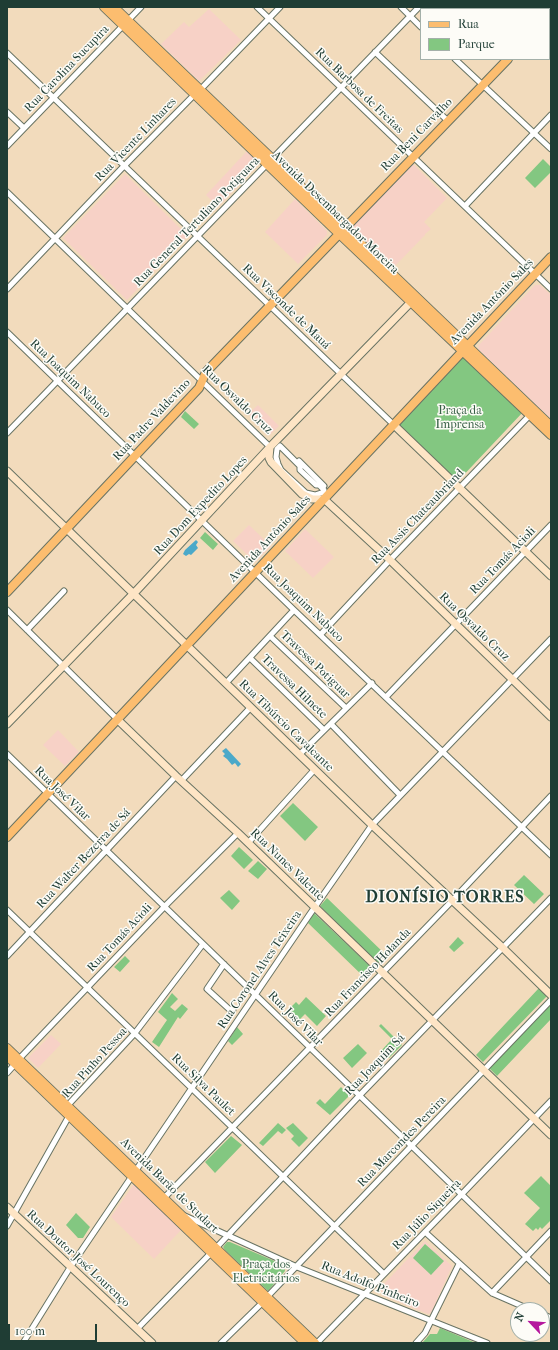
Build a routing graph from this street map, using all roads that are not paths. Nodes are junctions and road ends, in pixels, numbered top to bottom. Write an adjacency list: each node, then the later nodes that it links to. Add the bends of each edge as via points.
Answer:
1 (104, 7): 10 (main road, Avenida Desembargador Moreira)
2 (114, 7): 10 (main road, Avenida Desembargador Moreira)
3 (141, 7): 10 (street, Rua Carolina Sucupira)
4 (257, 7): 9 (street, Rua Barbosa de Freitas)
5 (280, 7): 9 (street, Rua Vicente Linhares)
6 (401, 7): 8 (street)
7 (419, 7): 8 (street, Rua General Tertuliano Potiguara)
8 (410, 16): 11 (street); 12 (street, Rua General Tertuliano Potiguara)
9 (269, 18): 17 (street, Rua Barbosa de Freitas); 18 (street, Rua Vicente Linhares)
10 (125, 23): 18 (main road, Avenida Desembargador Moreira); 19 (street, Rua Carolina Sucupira)
11 (420, 26)
12 (375, 52): 17 (street, Rua General Tertuliano Potiguara); 22 (street)
13 (7, 53): 19 (street, Rua Visconde de Mauá)
14 (456, 60): 16 (street)
15 (507, 60): 16 (main road, Rua Beni Carvalho)
16 (483, 86): 22 (main road, Rua Beni Carvalho); 24 (street)
17 (340, 87): 27 (street, Rua Barbosa de Freitas); 28 (street, Rua General Tertuliano Potiguara)
18 (198, 92): 28 (main road, Avenida Desembargador Moreira); 29 (street, Rua Vicente Linhares)
19 (54, 97): 23 (street, Rua Carolina Sucupira); 29 (street, Rua Visconde de Mauá)
20 (7, 112): 23 (street)
21 (551, 115): 24 (street)
22 (448, 121): 27 (main road, Rua Beni Carvalho)
23 (24, 128): 25 (street, Rua Carolina Sucupira)
24 (534, 133): 26 (street); 31 (street)
25 (7, 146)
26 (551, 149)
27 (413, 157): 31 (street, Rua Barbosa de Freitas); 32 (main road, Rua Beni Carvalho)
28 (270, 161): 32 (main road, Avenida Desembargador Moreira); 33 (street, Rua General Tertuliano Potiguara)
29 (124, 166): 33 (street, Rua Visconde de Mauá); 34 (street, Rua Vicente Linhares)
30 (7, 192): 34 (street, Rua Osvaldo Cruz)
31 (465, 206): 36 (street, Rua Barbosa de Freitas)
32 (341, 231): 39 (main road, Avenida Desembargador Moreira); 40 (main road, Rua Padre Valdevino); 43 (main road, Avenida Desembargador Moreira)
33 (196, 236): 40 (street, Rua Visconde de Mauá); 41 (street, Rua General Tertuliano Potiguara)
34 (55, 239): 37 (street, Rua Vicente Linhares); 41 (street, Rua Osvaldo Cruz)
35 (551, 257): 36 (main road, Avenida Antônio Sales)
36 (536, 274): 38 (street, Rua Barbosa de Freitas); 43 (main road, Avenida Antônio Sales)
37 (7, 289)
38 (551, 289)
39 (411, 302): 43 (main road, Avenida Desembargador Moreira); 44 (street, Rua Dom Expedito Lopes)
40 (269, 306): 44 (street, Rua Visconde de Mauá); 46 (main road, Rua Padre Valdevino, via 206,372)
41 (128, 309): 45 (street, Rua General Tertuliano Potiguara); 46 (street, Rua Osvaldo Cruz)
42 (7, 332): 45 (street, Rua Joaquim Nabuco)
43 (465, 348): 47 (main road, Avenida Desembargador Moreira); 48 (main road, Avenida Antônio Sales); 49 (main road, Avenida Desembargador Moreira)
44 (342, 374): 48 (street, Rua Visconde de Mauá); 52 (street, Rua Dom Expedito Lopes)
45 (58, 380): 50 (street, Rua General Tertuliano Potiguara); 54 (street, Rua Joaquim Nabuco)
46 (202, 381): 53 (street, Rua Osvaldo Cruz); 54 (main road, Rua Padre Valdevino, via 199,388)
47 (530, 415): 51 (main road, Avenida Desembargador Moreira); 56 (street, Rua Assis Chateaubriand)
48 (394, 425): 56 (street, Rua Visconde de Mauá); 57 (main road, Avenida Antônio Sales)
49 (551, 426)
50 (7, 434)
51 (551, 435)
52 (277, 440): 53 (street, Rua Dom Expedito Lopes); 57 (street, Rua Osvaldo Cruz)
53 (270, 447): 58 (street, Rua Osvaldo Cruz, via 271,462 302,494); 59 (street, Rua Dom Expedito Lopes)
54 (135, 456): 59 (street, Rua Joaquim Nabuco); 61 (main road, Rua Padre Valdevino)
55 (7, 471): 61 (street, Rua Tibúrcio Cavalcante)
56 (460, 489): 62 (street, Rua Visconde de Mauá); 63 (street, Rua Assis Chateaubriand)
57 (328, 491): 57 (street, via 316,485 280,446 278,448 276,457 281,470 304,491 315,495); 58 (main road, Avenida Antônio Sales)
58 (324, 499): 63 (street, Rua Osvaldo Cruz); 64 (main road, Avenida Antônio Sales)
59 (202, 521): 64 (street, Rua Joaquim Nabuco); 68 (street, Rua Dom Expedito Lopes)
60 (551, 525): 62 (street, Rua Tomás Acioli)
61 (66, 529): 67 (main road, Rua Padre Valdevino); 68 (street, Rua Tibúrcio Cavalcante)
62 (525, 551): 65 (street, Rua Visconde de Mauá); 71 (street, Rua Tomás Acioli)
63 (390, 560): 71 (street, Rua Osvaldo Cruz); 73 (street, Rua Assis Chateaubriand)
64 (256, 572): 70 (street, Rua Joaquim Nabuco); 76 (main road, Avenida Antônio Sales)
65 (551, 576)
66 (64, 591): 72 (street)
67 (7, 592)
68 (134, 593): 76 (street, Rua Tibúrcio Cavalcante); 78 (street, Rua Dom Expedito Lopes)
69 (7, 610): 72 (street, Rua Nunes Valente)
70 (294, 610): 73 (street, Rua Joaquim Nabuco); 74 (street)
71 (455, 624): 79 (street, Rua Osvaldo Cruz); 82 (street, Rua Tomás Acioli)
72 (27, 630): 78 (street, Rua Nunes Valente)
73 (320, 634): 81 (street, Rua Joaquim Nabuco)
74 (270, 636): 77 (street); 84 (street, Travessa Potiguar)
75 (551, 639): 79 (street, Rua Coronel Alves Teixeira)
76 (188, 646): 80 (street, Rua Tibúrcio Cavalcante); 86 (main road, Avenida Antônio Sales)
77 (250, 658): 80 (street); 89 (street, Travessa Hilnete)
78 (64, 666): 86 (street, Rua Nunes Valente); 87 (street, Rua Dom Expedito Lopes)
79 (512, 679): 85 (street, Rua Osvaldo Cruz); 90 (street, Rua Coronel Alves Teixeira)
80 (226, 683): 83 (street, Rua Tibúrcio Cavalcante)
81 (372, 683): 82 (street, Rua Joaquim Nabuco); 84 (street)
82 (386, 697): 90 (street, Rua Joaquim Nabuco)
83 (251, 707): 92 (street, Rua Tibúrcio Cavalcante); 94 (street, Rua Walter Bezerra de Sá)
84 (346, 708): 88 (street)
85 (551, 717)
86 (118, 720): 94 (street, Rua Nunes Valente); 95 (main road, Avenida Antônio Sales)
87 (7, 724)
88 (331, 724): 89 (street); 96 (street)
89 (324, 730): 92 (street)
90 (442, 752): 96 (street, Rua Coronel Alves Teixeira); 99 (street, Rua Joaquim Nabuco)
91 (7, 754): 95 (street, Rua José Vilar)
92 (300, 754): 93 (street, Rua Tibúrcio Cavalcante)
93 (315, 769): 98 (street, Rua Tibúrcio Cavalcante); 102 (street)
94 (178, 778): 100 (street, Rua Nunes Valente); 103 (street, Rua Walter Bezerra de Sá)
95 (48, 794): 101 (main road, Avenida Antônio Sales); 103 (street, Rua José Vilar)
96 (400, 796): 98 (street, Rua Coronel Alves Teixeira)
97 (551, 796): 99 (street, Rua Francisco Holanda)
98 (372, 825): 106 (street, Rua Tibúrcio Cavalcante); 108 (street, Rua Coronel Alves Teixeira)
99 (522, 827): 104 (street, Rua Joaquim Nabuco); 106 (street, Rua Francisco Holanda)
100 (238, 832): 102 (street, Rua Nunes Valente); 107 (street, Rua Tomás Acioli)
101 (7, 837)
102 (248, 842): 108 (street, Rua Nunes Valente)
103 (105, 850): 107 (street, Rua José Vilar); 110 (street, Rua Walter Bezerra de Sá)
104 (551, 855)
105 (551, 898): 112 (street, Rua Joaquim Sá)
106 (452, 900): 112 (street, Rua Tibúrcio Cavalcante); 115 (street, Rua Francisco Holanda)
107 (165, 906): 111 (street, Rua José Vilar); 116 (street, Rua Tomás Acioli)
108 (315, 907): 115 (street, Rua Nunes Valente); 117 (street, Rua Coronel Alves Teixeira)
109 (7, 910): 110 (street, Rua Silva Paulet)
110 (29, 932): 113 (street, Rua Walter Bezerra de Sá); 116 (street, Rua Silva Paulet)
111 (203, 944): 114 (street, Rua José Vilar); 122 (street, Rua Pinho Pessoa)
112 (503, 948): 118 (street, Rua Tibúrcio Cavalcante); 121 (street, Rua Joaquim Sá)
113 (7, 956)
114 (224, 964): 117 (street, Rua José Vilar); 120 (street, via 207,989 229,1009)
115 (382, 973): 121 (street, Rua Nunes Valente); 124 (street, Rua Francisco Holanda)
116 (88, 988): 122 (street, Rua Silva Paulet); 126 (street, Rua Tomás Acioli)
117 (256, 994): 124 (street, Rua José Vilar); 129 (street, Rua Coronel Alves Teixeira)
118 (551, 995)
119 (551, 1000): 127 (street, Rua Marcondes Pereira)
120 (234, 1010)
121 (432, 1022): 127 (street, Rua Nunes Valente); 130 (street, Rua Joaquim Sá)
122 (135, 1033): 129 (street, Rua Silva Paulet); 132 (street, Rua Pinho Pessoa)
123 (7, 1048): 126 (main road, Avenida Barão de Studart)
124 (310, 1048): 130 (street, Rua José Vilar); 135 (street, Rua Francisco Holanda)
125 (7, 1056): 126 (main road, Avenida Barão de Studart)
126 (17, 1062): 128 (street, Rua Tomás Acioli); 132 (main road, Avenida Barão de Studart); 133 (main road, Avenida Barão de Studart)
127 (483, 1070): 134 (street, Rua Nunes Valente); 137 (street, Rua Marcondes Pereira)
128 (7, 1072)
129 (191, 1088): 135 (street, Rua Silva Paulet); 138 (street, Rua Coronel Alves Teixeira)
130 (359, 1096): 137 (street, Rua José Vilar); 139 (street, Rua Joaquim Sá)
131 (551, 1101): 134 (street, Rua Júlio Siqueira)
132 (68, 1105): 133 (street, Rua Pinho Pessoa); 138 (main road, Avenida Barão de Studart)
133 (69, 1116): 138 (main road, Avenida Barão de Studart); 143 (street, Rua Pinho Pessoa)
134 (534, 1118): 136 (street, Rua Nunes Valente); 140 (street, Rua Júlio Siqueira)
135 (233, 1127): 139 (street, Rua Silva Paulet); 141 (street, Rua Francisco Holanda)
136 (551, 1135)
137 (412, 1146): 140 (street, Rua José Vilar); 146 (street, Rua Marcondes Pereira)
138 (134, 1174): 141 (main road, Avenida Barão de Studart); 150 (main road, Avenida Barão de Studart); 153 (street, Rua Coronel Alves Teixeira)
139 (283, 1177): 146 (street, Rua Silva Paulet); 149 (street, Rua Joaquim Sá)
140 (462, 1194): 148 (street, Rua Júlio Siqueira); 151 (street, Rua José Vilar)
141 (164, 1198): 144 (main road, Avenida Barão de Studart)
142 (7, 1206): 143 (street, Rua Doutor José Lourenço)
143 (14, 1214): 145 (street, Rua Pinho Pessoa); 153 (street, Rua Doutor José Lourenço)
144 (181, 1214): 149 (street, Rua Adolfo Pinheiro); 150 (main road, Avenida Barão de Studart)
145 (7, 1226)
146 (334, 1226): 154 (street, Rua Marcondes Pereira); 155 (street, Rua Silva Paulet)
147 (551, 1231): 151 (street)
148 (425, 1232): 152 (street); 155 (street, Rua Júlio Siqueira)
149 (227, 1236): 150 (street, Rua Joaquim Sá); 154 (street, Rua Adolfo Pinheiro)
150 (213, 1250): 159 (main road, Avenida Barão de Studart); 162 (street, Rua Joaquim Sá)
151 (526, 1257): 156 (street, Rua José Vilar); 157 (street)
152 (459, 1264): 157 (street); 161 (street)
153 (71, 1266): 162 (street, Rua Doutor José Lourenço); 163 (street, Rua Coronel Alves Teixeira)
154 (297, 1267): 158 (street, Rua Adolfo Pinheiro); 159 (street, Rua Marcondes Pereira)
155 (384, 1274): 158 (street, Rua Júlio Siqueira)
156 (551, 1281)
157 (492, 1293): 160 (street)
158 (366, 1294): 161 (street, Rua Adolfo Pinheiro); 167 (street, Rua Júlio Siqueira)
159 (265, 1299): 165 (street, Rua Marcondes Pereira); 166 (main road, Avenida Barão de Studart); 167 (main road, Avenida Barão de Studart)
160 (513, 1302)
161 (431, 1321): 168 (street); 169 (street, Rua Adolfo Pinheiro)
162 (137, 1329): 164 (street, Rua Doutor José Lourenço)
163 (23, 1343)
164 (152, 1343)
165 (221, 1343)
166 (305, 1343)
167 (316, 1343)
168 (416, 1343)
169 (487, 1343)

